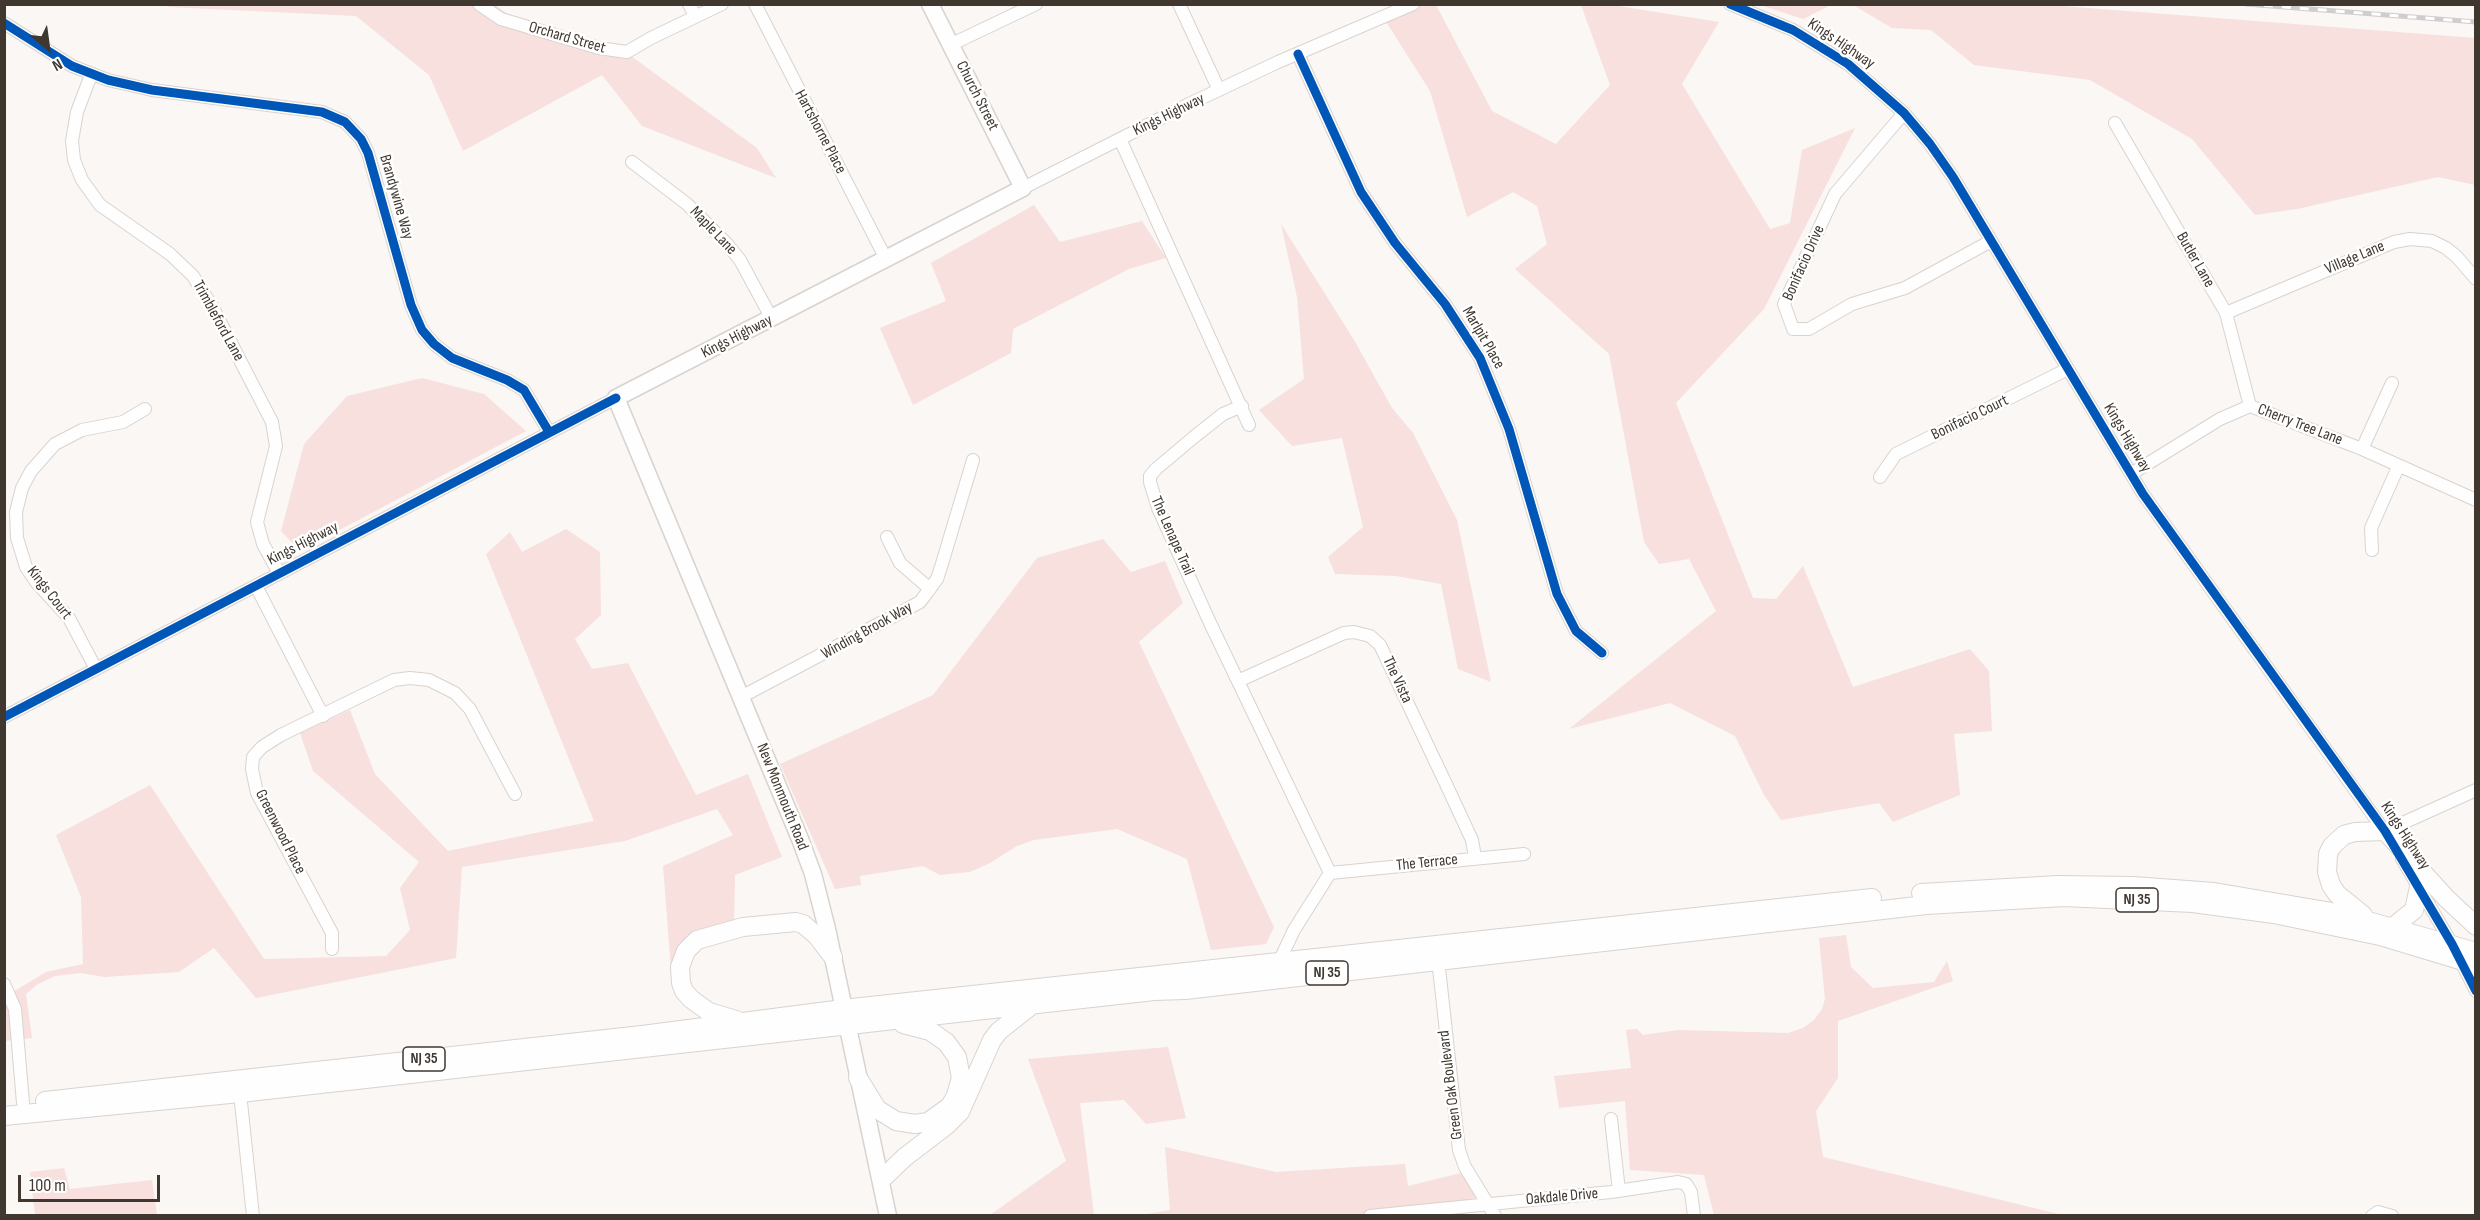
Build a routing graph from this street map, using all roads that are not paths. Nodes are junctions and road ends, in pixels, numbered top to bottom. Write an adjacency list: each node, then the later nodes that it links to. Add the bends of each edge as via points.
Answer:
1 (479, 4): 10 (street, Orchard Street, via 501,19 615,52 634,50)
2 (689, 4): 10 (street)
3 (722, 4): 10 (street, Orchard Street)
4 (755, 4): 22 (street, Hartshorne Place)
5 (930, 4): 12 (main road, Church Street)
6 (1036, 4): 12 (street)
7 (1179, 4): 15 (street)
8 (1413, 4): 13 (street, Kings Highway)
9 (1730, 4): 16 (street, Kings Highway, via 1820,45)
10 (695, 16)
11 (4, 23): 14 (street, Brandywine Way)
12 (950, 45): 20 (main road, Church Street)
13 (1298, 54): 15 (street, Kings Highway); 45 (street, Marlpit Place, via 1361,192 1395,243 1445,304 1480,358 1509,429 1557,594 1576,631)
14 (91, 75): 33 (street, Brandywine Way, via 152,90 322,112 345,122 368,153 411,305 422,330 452,358 524,390); 42 (street, Trimbleford Lane, via 77,112 72,141 82,180 100,205 170,254 193,276 272,422 276,446 257,522 263,544)
15 (1219, 90): 18 (street, Kings Highway)
16 (1904, 113): 21 (street, Kings Highway, via 1953,177); 21 (street, Bonifacio Drive, via 1835,194 1784,304 1793,328 1809,329 1852,304 1905,288)
17 (2115, 123): 24 (street, Butler Lane)
18 (1120, 139): 20 (street, Kings Highway); 29 (street)
19 (632, 162): 25 (street, Maple Lane, via 687,204 728,245)
20 (1023, 188): 22 (main road, Kings Highway)
21 (1990, 241): 26 (street, Kings Highway)
22 (886, 260): 25 (main road, Kings Highway)
23 (2475, 279): 24 (street, Village Lane, via 2446,248 2432,241 2410,239 2394,242)
24 (2226, 313): 30 (street, Butler Lane)
25 (772, 319): 28 (main road, Kings Highway)
26 (2068, 369): 37 (street, Kings Highway); 38 (street, Bonifacio Court, via 1896,454)
27 (2392, 383): 34 (street)
28 (616, 398): 33 (street, Kings Highway); 48 (main road, New Monmouth Road)
29 (1242, 406): 32 (street); 47 (street, The Lenape Trail, via 1223,414 1179,450 1153,472 1150,482 1158,508)
30 (2250, 406): 34 (street, Cherry Tree Lane); 37 (street, Cherry Tree Lane, via 2220,419)
31 (145, 408): 46 (street, Kings Court, via 123,422 82,430 55,444 31,471 16,512 17,538 26,567 69,618)
32 (1249, 425)
33 (549, 432): 42 (street, Kings Highway)
34 (2362, 448): 36 (street, Cherry Tree Lane)
35 (973, 460): 44 (street, Winding Brook Way, via 941,567)
36 (2398, 467): 39 (street, Cherry Tree Lane); 41 (street, via 2371,528)
37 (2131, 474): 53 (street, Kings Highway)
38 (1880, 477)
39 (2475, 500)
40 (887, 537): 44 (street, via 900,563)
41 (2372, 550)
42 (279, 573): 43 (street, Kings Highway)
43 (256, 586): 46 (street, Kings Highway); 49 (street)
44 (930, 589): 48 (street, Winding Brook Way, via 911,609)
45 (1602, 653)
46 (96, 669): 50 (street, Kings Highway)
47 (1238, 681): 55 (street, The Vista, via 1344,633 1370,636 1380,645 1446,784 1472,840); 56 (street, The Lenape Trail)
48 (741, 697): 63 (main road, New Monmouth Road, via 810,866)
49 (323, 716): 52 (street, Greenwood Place, via 399,678 436,682 455,693 470,709); 62 (street, Greenwood Place, via 262,747 254,757 252,769 257,793 332,933)
50 (4, 717)
51 (2475, 790): 53 (street)
52 (515, 794)
53 (2385, 831): 57 (street, Kings Highway); 58 (highway, via 2344,835 2332,846 2326,863 2337,894); 59 (highway)
54 (1524, 854): 55 (street, The Terrace)
55 (1474, 857): 56 (street, The Terrace)
56 (1330, 873): 66 (street)
57 (2420, 887): 60 (highway, via 2414,910); 61 (street, Kings Highway)
58 (2371, 921): 60 (highway, NJ 35); 66 (highway, NJ 35, via 2214,892 2133,886 2023,886 1870,898)
59 (2475, 926)
60 (2393, 927): 61 (highway, NJ 35)
61 (2452, 944): 65 (highway, NJ 35)
62 (332, 949)
63 (833, 957): 70 (main road, New Monmouth Road); 72 (highway, via 817,936 796,922 743,927 697,940 686,951 680,967 684,991 709,1012)
64 (1438, 959): 65 (highway, NJ 35, via 1926,904 2078,897 2193,903 2274,914); 69 (highway, NJ 35); 81 (street, Green Oak Boulevard, via 1456,1136 1465,1167)
65 (2471, 959): 68 (street)
66 (1279, 962): 70 (highway, NJ 35)
67 (4, 984): 75 (street, via 15,1009)
68 (2475, 991)
69 (1032, 1005): 71 (highway, NJ 35); 79 (highway, via 992,1040 960,1113)
70 (844, 1017): 71 (highway, NJ 35); 72 (highway, NJ 35); 73 (main road, New Monmouth Road); 74 (highway, NJ 35)
71 (893, 1021): 73 (highway, via 930,1031 952,1048 961,1078 955,1098 937,1118 907,1124 877,1109)
72 (743, 1022): 75 (highway, NJ 35)
73 (858, 1078): 79 (main road, New Monmouth Road)
74 (240, 1093): 77 (highway, NJ 35); 82 (street)
75 (23, 1103): 76 (highway, NJ 35)
76 (4, 1105)
77 (4, 1116)
78 (1611, 1119): 80 (street)
79 (882, 1179): 83 (main road, New Monmouth Road)
80 (1615, 1192): 81 (street, Oakdale Drive); 86 (street, Oakdale Drive, via 1686,1184)
81 (1487, 1204): 84 (street, Oakdale Drive); 85 (street, Green Oak Boulevard)
82 (253, 1215)
83 (888, 1215)
84 (1372, 1215)
85 (1495, 1215)
86 (1694, 1215)
87 (2372, 1215): 88 (street)
88 (2392, 1215)

